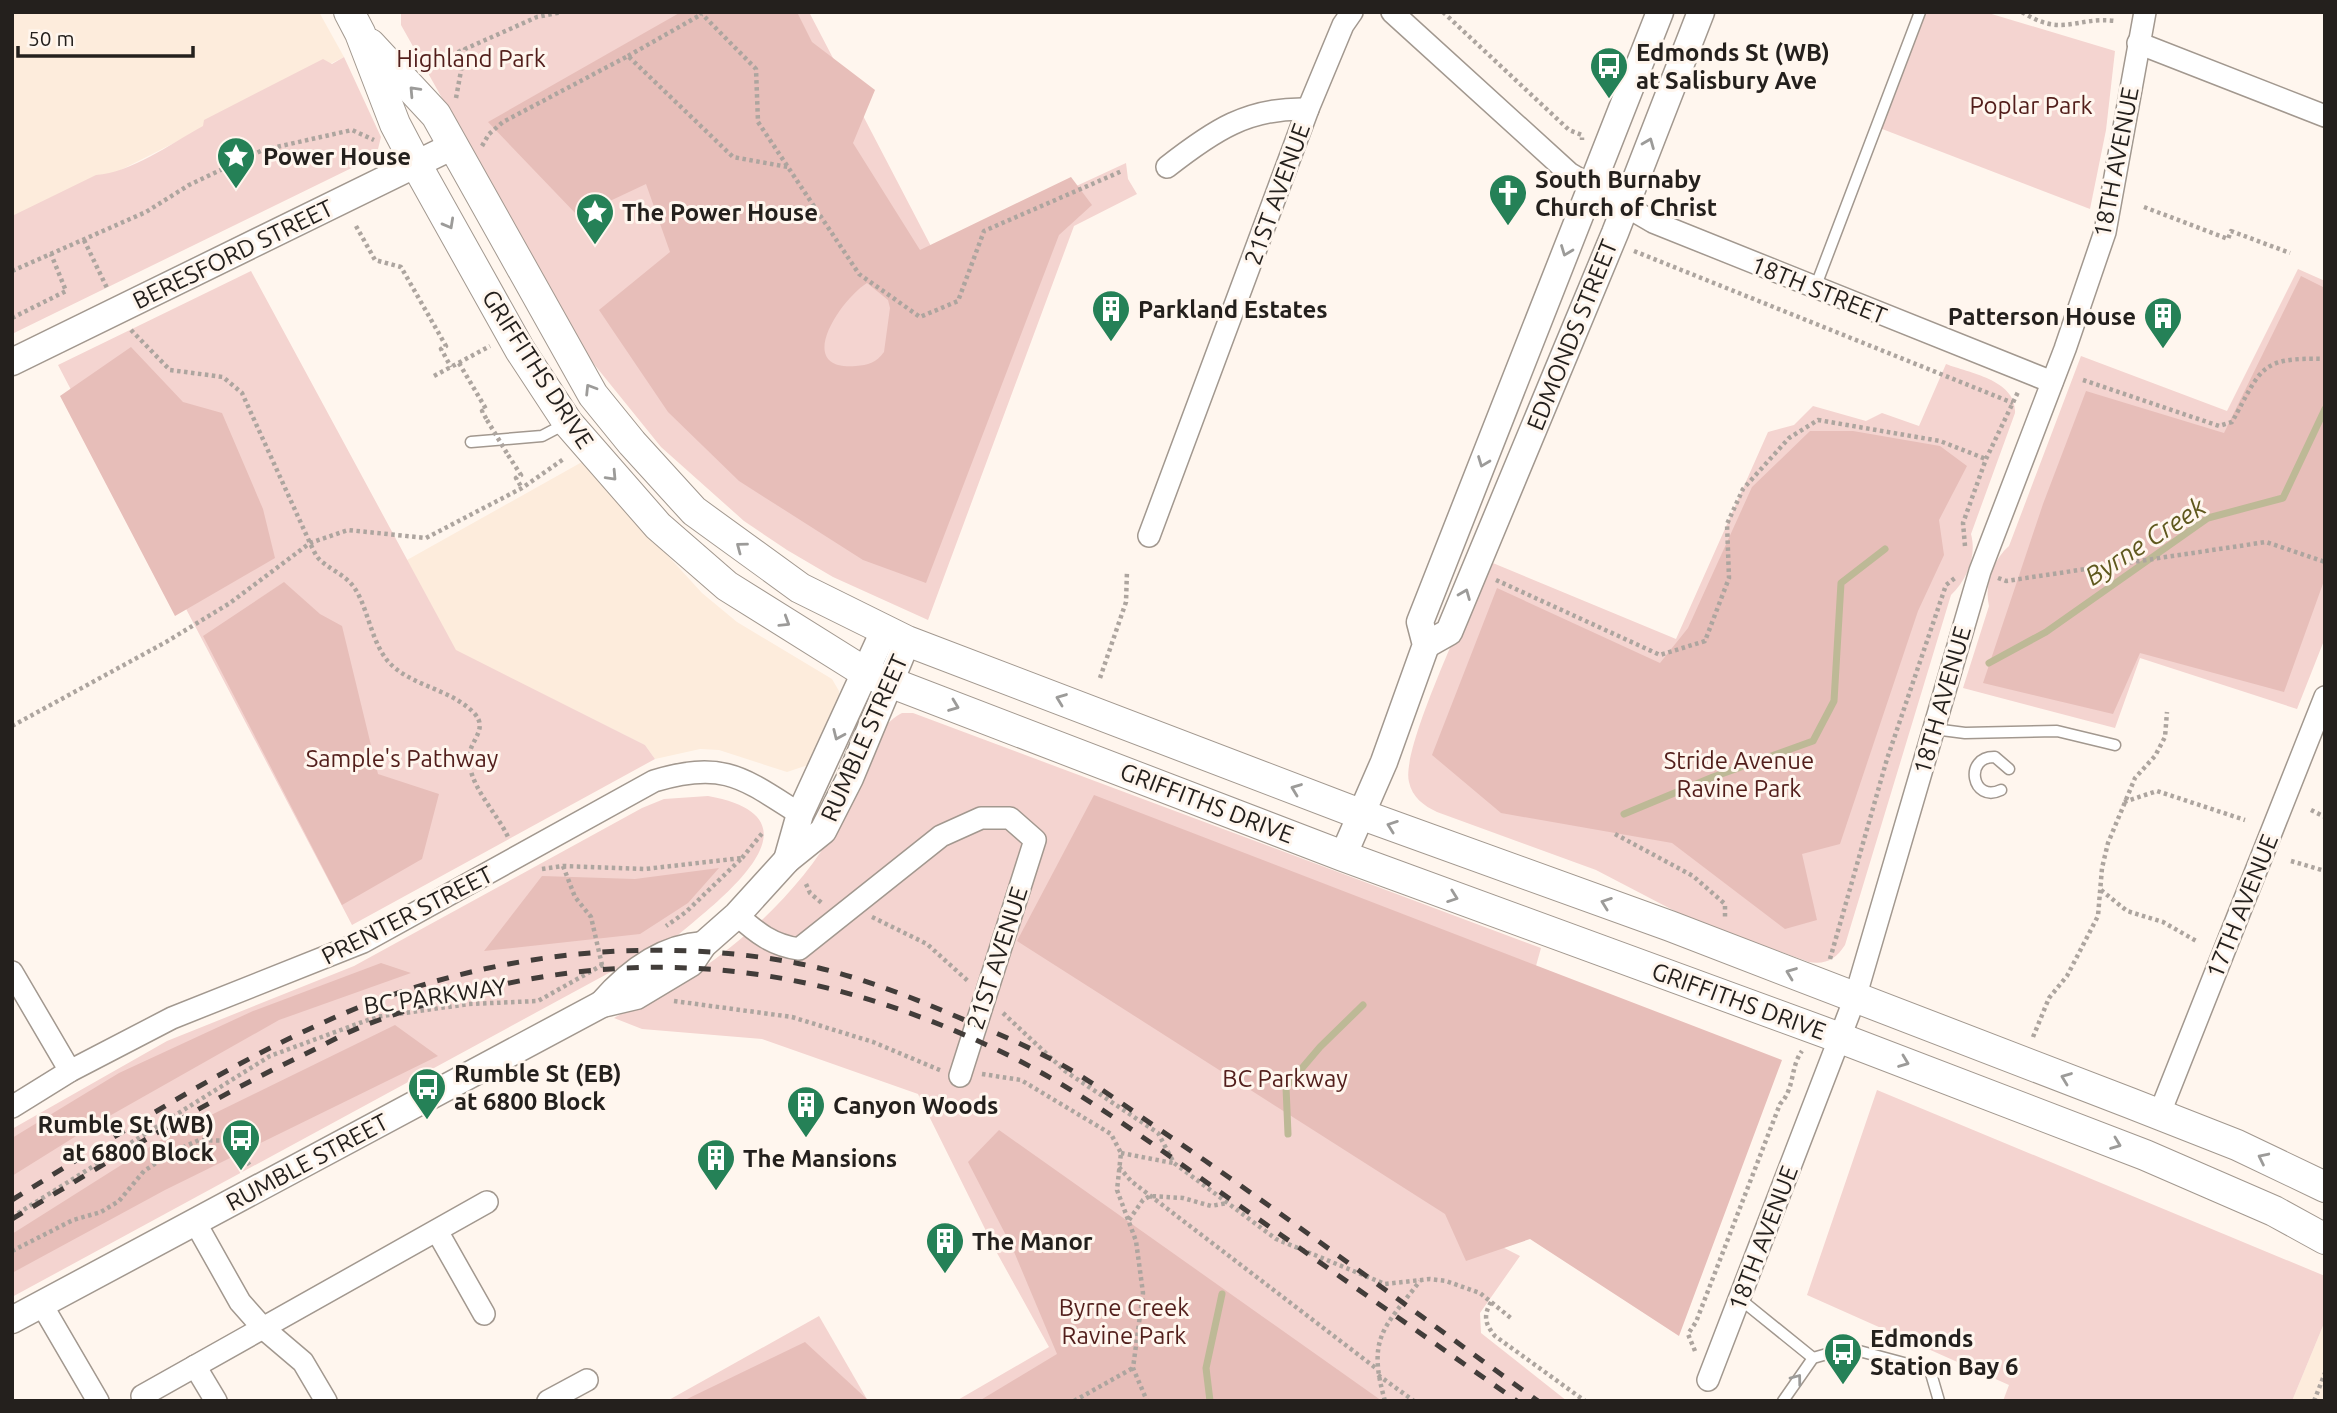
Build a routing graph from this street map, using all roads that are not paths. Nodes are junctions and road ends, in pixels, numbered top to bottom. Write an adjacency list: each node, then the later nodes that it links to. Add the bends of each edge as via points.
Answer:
1 (1352, 12): 9 (street, 21ST AVENUE)
2 (1392, 12): 14 (street, 18TH STREET, via 1569,173)
3 (1660, 12): 14 (street, EDMONDS STREET)
4 (1701, 12): 15 (street, EDMONDS STREET, one-way to 4)
5 (1920, 12): 16 (lane)
6 (2145, 12): 8 (street, 18TH AVENUE)
7 (357, 19): 11 (main road, GRIFFITHS DRIVE, one-way to 7); 12 (main road, GRIFFITHS DRIVE, via 395,124)
8 (2138, 43): 10 (street); 18 (street, 18TH AVENUE, via 2105,232)
9 (1308, 109): 13 (street, via 1278,108 1247,116 1203,139); 21 (street, 21ST AVENUE)
10 (2325, 116)
11 (466, 148): 12 (street, BERESFORD STREET); 22 (main road, GRIFFITHS DRIVE, one-way to 11, via 800,588 747,552 694,511 632,443 593,395)
12 (416, 164): 17 (street, BERESFORD STREET); 19 (main road, GRIFFITHS DRIVE, one-way to 19, via 520,351)
13 (1167, 167)
14 (1591, 187): 15 (street, 18TH STREET); 23 (street, EDMONDS STREET, one-way to 23, via 1420,622)
15 (1625, 207): 16 (street, 18TH STREET); 23 (street, EDMONDS STREET, one-way to 15, via 1450,632)
16 (1815, 288): 18 (street, 18TH STREET)
17 (12, 362)
18 (2052, 382): 26 (street, 18TH AVENUE, via 1980,571)
19 (568, 423): 20 (lane, via 542,436); 24 (main road, GRIFFITHS DRIVE, one-way to 24, via 658,526 727,586)
20 (471, 442)
21 (1149, 536)
22 (896, 636): 24 (street, RUMBLE STREET); 33 (main road, GRIFFITHS DRIVE, one-way to 22)
23 (1426, 645): 33 (street, EDMONDS STREET)
24 (878, 677): 32 (street, RUMBLE STREET, one-way to 32); 34 (main road, GRIFFITHS DRIVE, one-way to 34); 35 (street, RUMBLE STREET, via 850,778 823,831)
25 (2325, 697): 43 (street, 17TH AVENUE)
26 (1934, 729): 27 (lane); 38 (street, 18TH AVENUE)
27 (1993, 733): 28 (lane, via 2057,731); 29 (lane)
28 (2115, 745)
29 (1990, 757): 30 (lane); 31 (lane, via 1979,763 1974,779 1984,792)
30 (2009, 769)
31 (2001, 790)
32 (800, 814): 35 (street, RUMBLE STREET); 40 (street, PRENTER STREET, via 744,777 727,773 680,773 654,781 363,942 172,1018)
33 (1360, 814): 34 (street, EDMONDS STREET); 38 (main road, GRIFFITHS DRIVE, one-way to 33)
34 (1343, 856): 39 (main road, GRIFFITHS DRIVE, one-way to 39)
35 (787, 860): 36 (street, RUMBLE STREET)
36 (737, 915): 41 (street, 21ST AVENUE, via 769,941 799,949 941,836 981,818 1010,818 1035,840); 46 (street, RUMBLE STREET, via 703,945 691,963 636,996 602,1004)
37 (12, 972): 40 (street)
38 (1855, 998): 39 (street, 18TH AVENUE); 43 (main road, GRIFFITHS DRIVE, one-way to 38)
39 (1840, 1038): 48 (main road, GRIFFITHS DRIVE, one-way to 48, via 2145,1155 2274,1211); 49 (street, 18TH AVENUE)
40 (70, 1071): 42 (street, PRENTER STREET)
41 (960, 1076)
42 (12, 1107)
43 (2159, 1115): 44 (main road, GRIFFITHS DRIVE, one-way to 43, via 2237,1145)
44 (2325, 1187)
45 (487, 1202): 47 (street)
46 (195, 1222): 50 (street, RUMBLE STREET); 53 (street, via 240,1302)
47 (437, 1231): 51 (street); 53 (street)
48 (2325, 1239)
49 (1740, 1299): 54 (lane); 57 (street, 18TH AVENUE)
50 (43, 1305): 52 (street, RUMBLE STREET); 59 (street)
51 (485, 1314)
52 (12, 1320)
53 (263, 1328): 55 (street); 61 (street, via 303,1362)
54 (1813, 1358): 63 (lane, one-way to 54); 64 (lane, via 1848,1348 1930,1370)
55 (195, 1366): 58 (street); 60 (street)
56 (587, 1380): 62 (street)
57 (1708, 1380)
58 (142, 1395)
59 (98, 1401)
60 (216, 1401)
61 (326, 1401)
62 (548, 1401)
63 (1783, 1401)
64 (1939, 1401)

